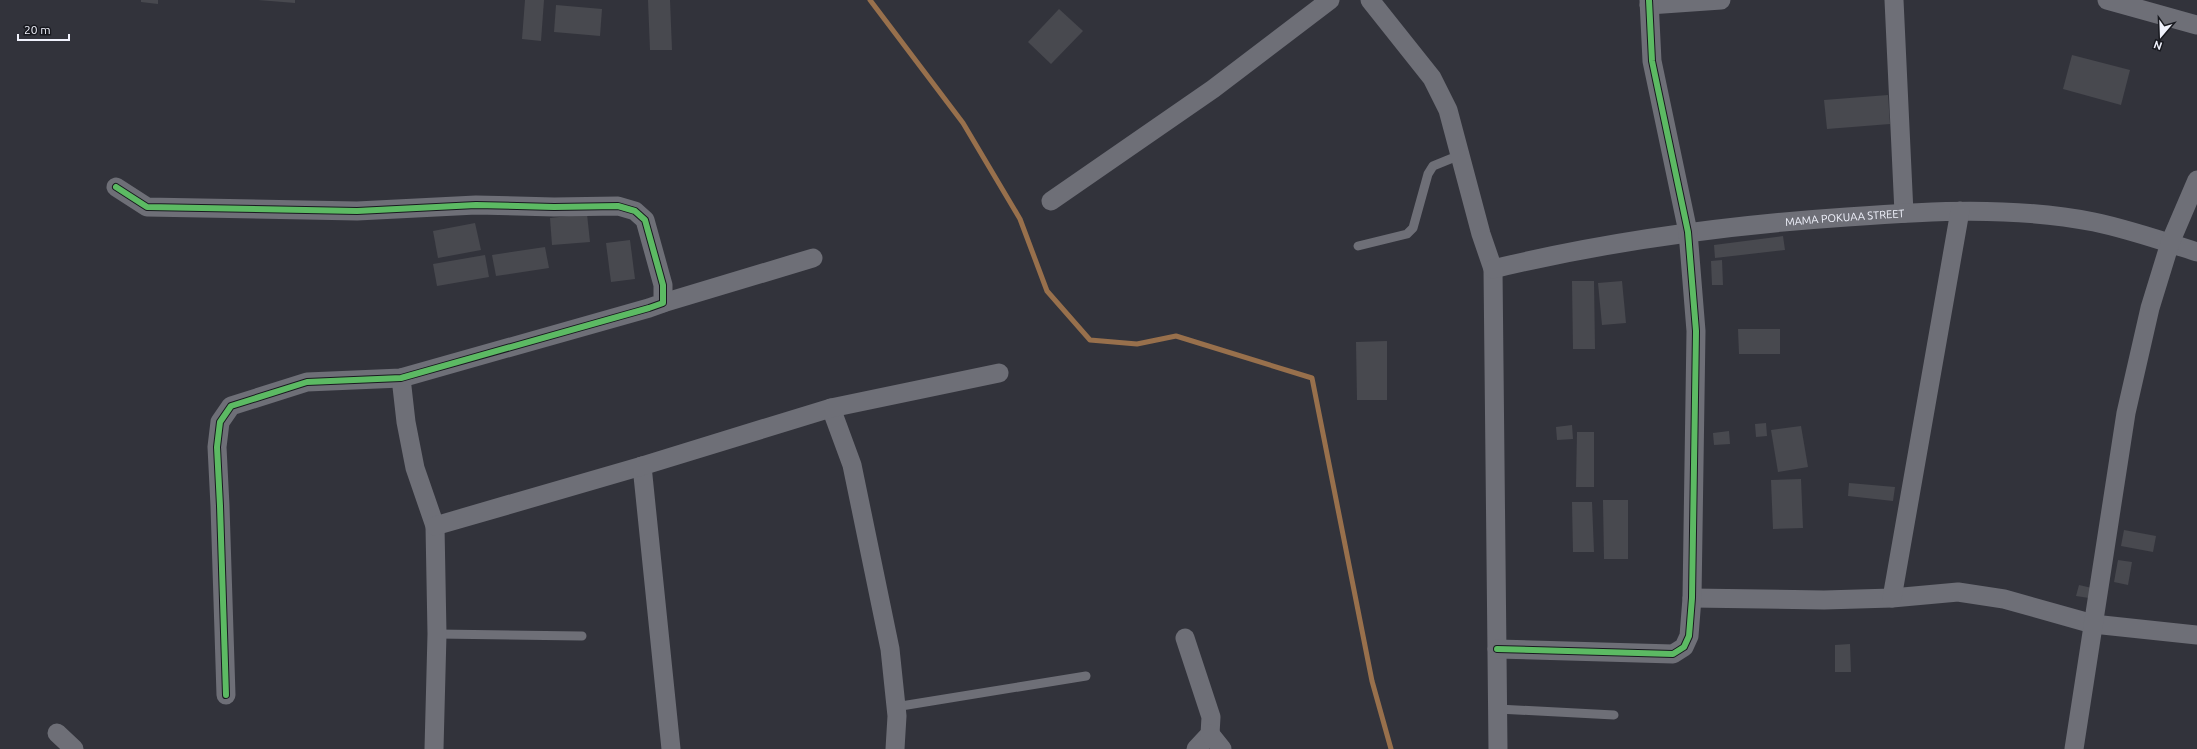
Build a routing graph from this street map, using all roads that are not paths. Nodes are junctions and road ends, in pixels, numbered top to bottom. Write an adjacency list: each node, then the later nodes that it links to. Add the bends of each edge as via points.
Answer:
1 (1330, 0): 11 (street, via 1214,89)
2 (1370, 0): 8 (street, via 1432,78 1448,110)
3 (1721, 0): 6 (street)
4 (1894, 0): 13 (street)
5 (2107, 0): 7 (street)
6 (1649, 3): 14 (street, via 1652,61)
7 (2197, 25)
8 (1460, 155): 16 (lane, via 1433,166 1428,174 1413,228 1407,234); 19 (street)
9 (2197, 180): 15 (street)
10 (116, 187): 20 (street, via 147,207 357,211 476,205 618,206 635,211 645,220 663,284)
11 (1051, 201)
12 (1960, 211): 13 (street, MAMA POKUAA STREET); 15 (street, MAMA POKUAA STREET, via 2013,212 2094,222); 27 (street)
13 (1904, 213): 14 (street, MAMA POKUAA STREET)
14 (1688, 232): 19 (street, MAMA POKUAA STREET, via 1528,260); 26 (street, via 1696,331)
15 (2170, 243): 17 (street, MAMA POKUAA STREET); 28 (street, via 2150,308 2126,413)
16 (1358, 246)
17 (2197, 252)
18 (813, 258): 20 (street)
19 (1493, 269): 33 (street)
20 (663, 303): 22 (street)
21 (999, 373): 23 (street)
22 (401, 378): 25 (street, via 414,468); 35 (street, via 307,382 232,406 220,422 217,447)
23 (831, 408): 24 (street); 36 (street, via 852,465 890,649)
24 (642, 466): 25 (street); 43 (street)
25 (436, 526): 29 (street)
26 (1692, 598): 27 (street); 33 (street, via 1689,636 1684,647 1673,654)
27 (1892, 598): 28 (street, via 1958,592 2004,599)
28 (2092, 624): 30 (street); 48 (street)
29 (437, 634): 31 (lane); 42 (street)
30 (2197, 635)
31 (582, 636)
32 (1185, 638): 40 (street, via 1211,717)
33 (1497, 649): 37 (street)
34 (1086, 676): 36 (lane)
35 (226, 696)
36 (895, 707): 44 (street)
37 (1498, 709): 38 (lane); 47 (street)
38 (1614, 715)
39 (57, 732): 41 (street)
40 (1210, 734): 45 (street); 46 (street)
41 (74, 749)
42 (434, 749)
43 (671, 749)
44 (895, 749)
45 (1196, 749)
46 (1222, 749)
47 (1498, 749)
48 (2074, 749)

